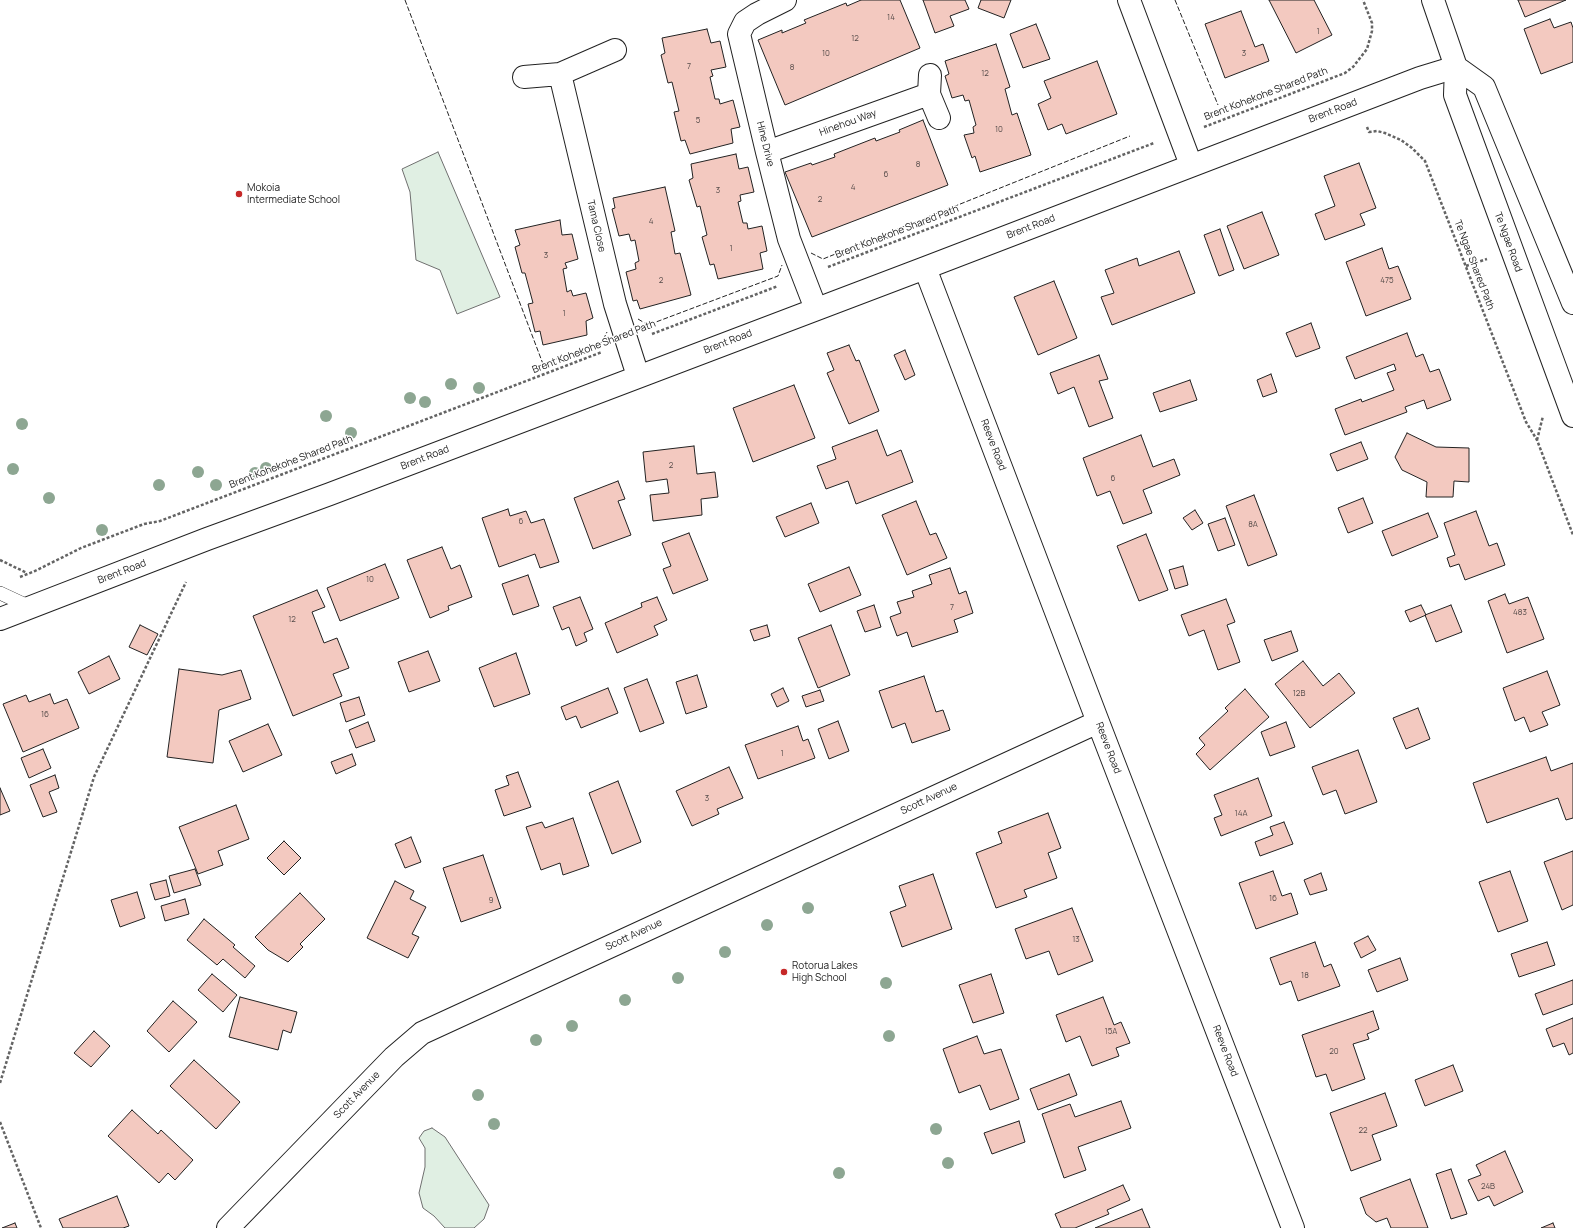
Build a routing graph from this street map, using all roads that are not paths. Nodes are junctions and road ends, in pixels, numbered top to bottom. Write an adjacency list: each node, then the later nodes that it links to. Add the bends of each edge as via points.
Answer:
1 (785, 0): 9 (main road, Hine Drive, via 745,22 739,34)
2 (1129, 0): 10 (main road)
3 (1433, 0): 5 (main road, Te Ngae Road)
4 (616, 50): 6 (main road)
5 (1456, 67): 10 (main road, Brent Road, via 1420,78); 12 (main road, via 1484,87); 15 (main road, Te Ngae Road, via 1455,95)
6 (560, 74): 7 (main road); 14 (main road, Tama Close, via 615,304)
7 (524, 77)
8 (939, 118): 9 (main road, Hinehou Way, via 929,84)
9 (767, 152): 13 (main road, Hine Drive, via 790,239)
10 (1192, 165): 11 (main road, Brent Road)
11 (925, 268): 13 (main road, Brent Road); 19 (main road, Reeve Road)
12 (1573, 303)
13 (816, 309): 14 (main road, Brent Road)
14 (638, 376): 17 (main road, Brent Road)
15 (1573, 416)
16 (0, 593): 17 (lane)
17 (30, 607): 18 (main road, Brent Road)
18 (0, 619)
19 (1098, 722): 20 (main road, Scott Avenue, via 422,1033 394,1057); 21 (main road, Reeve Road)
20 (228, 1228)
21 (1293, 1228)

